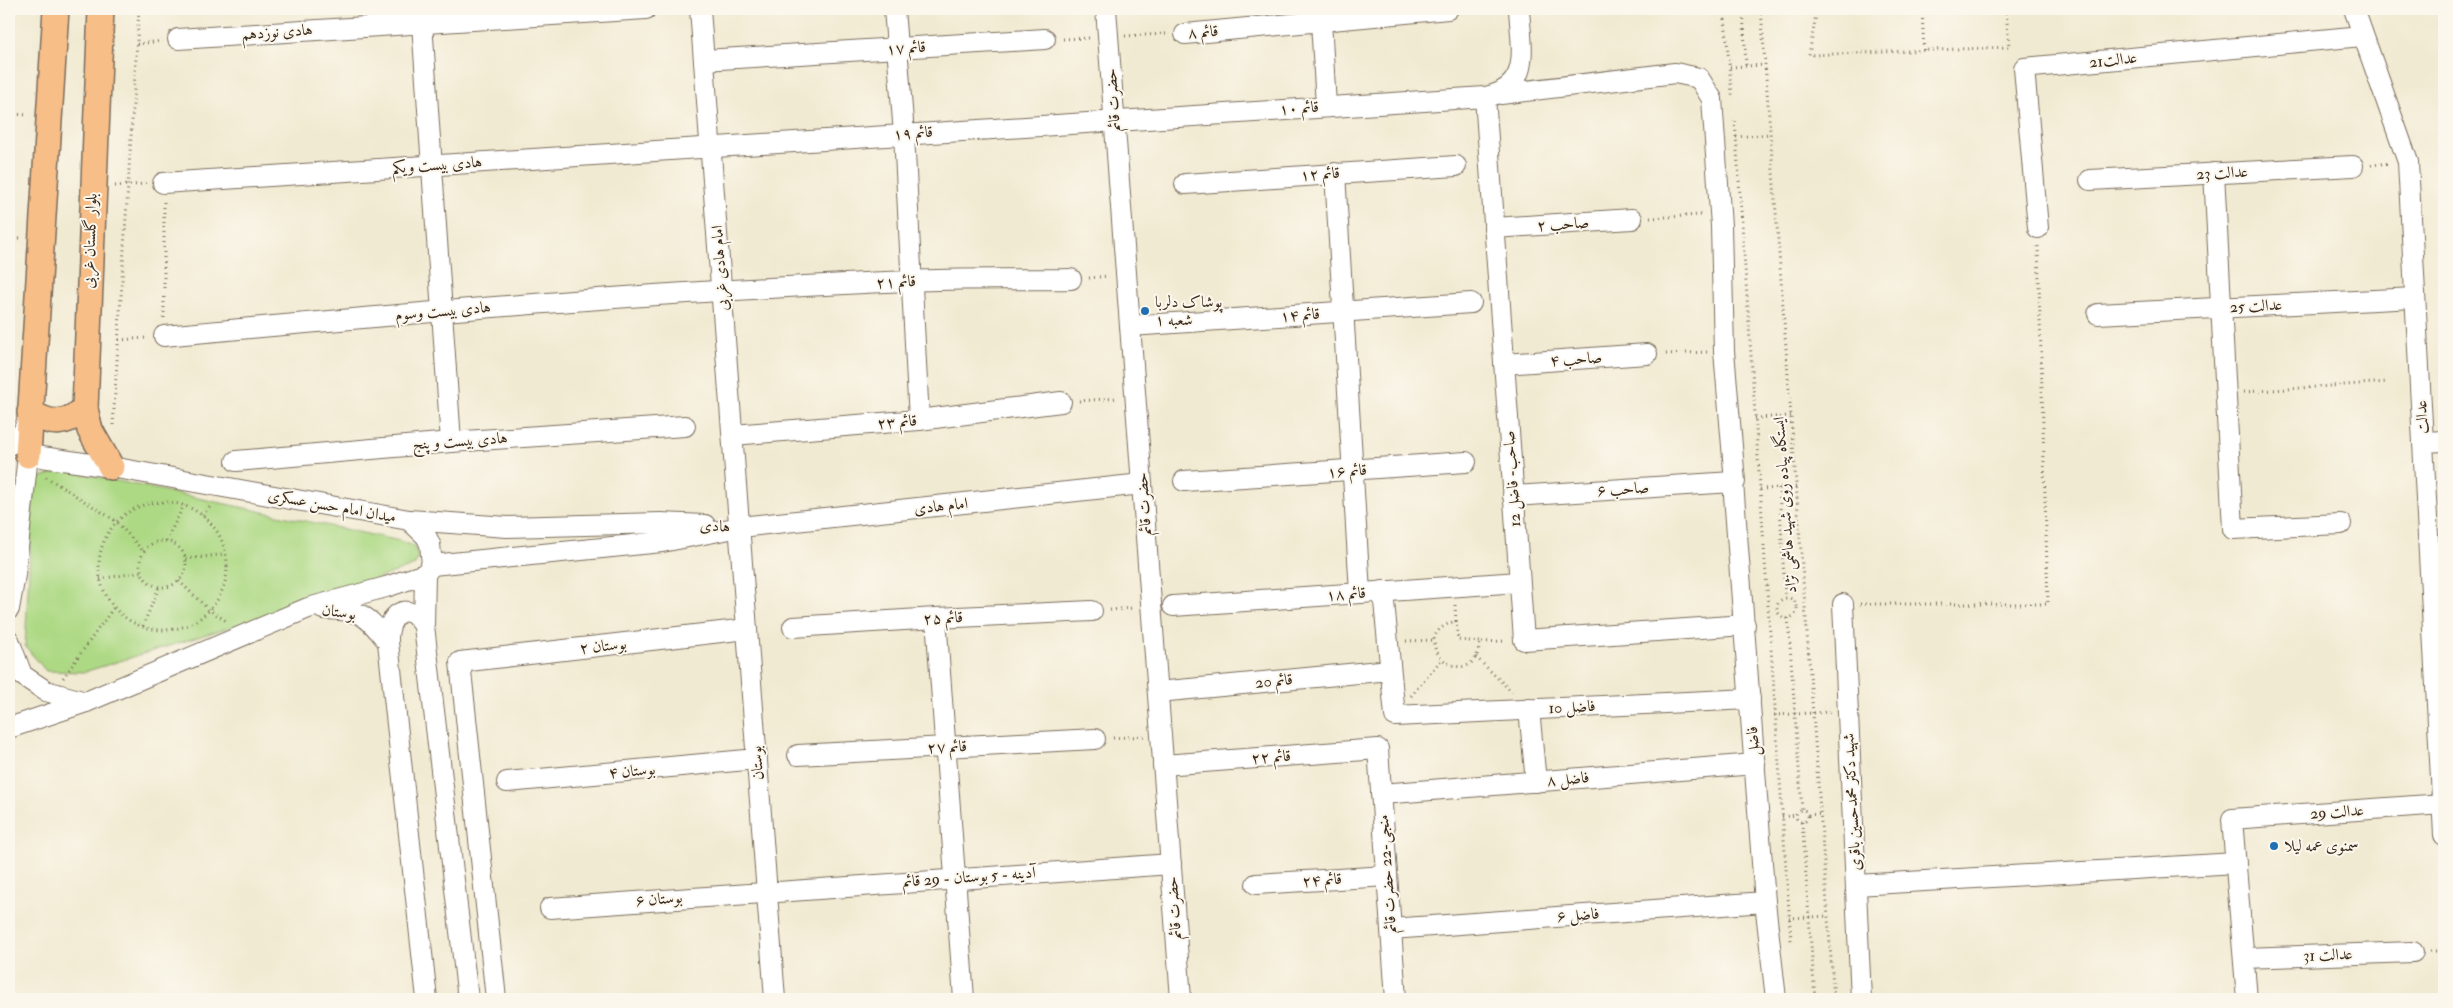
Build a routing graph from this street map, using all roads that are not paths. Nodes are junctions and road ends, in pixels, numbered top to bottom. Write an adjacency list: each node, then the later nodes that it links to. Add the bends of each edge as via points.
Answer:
1 (56, 9): 50 (main road)
2 (101, 9): 49 (main road, بلوار گلستان غربی)
3 (646, 9): 11 (street, هادی نوزدهم)
4 (700, 9): 17 (street, امام هادی غربی)
5 (894, 9): 16 (street)
6 (1106, 9): 20 (street, حضرت قائم)
7 (1448, 9): 10 (street, قائم ۸)
8 (1519, 9): 18 (street, via 1522,60 1515,83)
9 (2354, 9): 13 (street, عدالت)
10 (1321, 21): 12 (street, قائم ۸); 19 (street)
11 (422, 23): 14 (street, هادی نوزدهم); 23 (street)
12 (1185, 34)
13 (2362, 36): 34 (street, 21عدالت, via 2024,68); 38 (street, عدالت, via 2408,162)
14 (178, 39)
15 (1045, 39): 16 (street, قائم ۱۷)
16 (898, 48): 17 (street, قائم ۱۷); 21 (street)
17 (704, 60): 22 (street, امام هادی غربی)
18 (1493, 96): 19 (street, قائم ۱۰); 31 (street, قائم ۱۰, via 1675,73 1699,78 1712,99); 33 (street, صاحب- فاضل 12)
19 (1326, 106): 20 (street, قائم ۱۰)
20 (1114, 120): 21 (street, قائم ۱۹); 44 (street, حضرت قائم)
21 (904, 134): 22 (street, قائم ۱۹); 36 (street)
22 (711, 146): 23 (street, هادی بیست ویکم); 37 (street, امام هادی غربی)
23 (432, 165): 29 (street, هادی بیست ویکم); 41 (street)
24 (1456, 166): 26 (street, قائم ۱۲)
25 (2353, 166): 27 (street, عدالت 23)
26 (1334, 173): 30 (street, قائم ۱۲); 42 (street)
27 (2214, 173): 28 (street, عدالت 23); 40 (street)
28 (2090, 180)
29 (164, 182)
30 (1185, 184)
31 (1720, 214): 63 (street, فاضل, via 1724,351)
32 (1632, 219): 33 (street, صاحب ۲)
33 (1494, 228): 47 (street, صاحب- فاضل 12)
34 (2038, 228)
35 (1071, 279): 36 (street, قائم ۲۱)
36 (912, 280): 37 (street, قائم ۲۱); 51 (street)
37 (722, 292): 41 (street, هادی بیست وسوم); 53 (street, امام هادی غربی)
38 (2415, 298): 40 (street, عدالت 25); 56 (street, عدالت)
39 (1471, 303): 42 (street, قائم ۱۴)
40 (2221, 308): 43 (street, عدالت 25); 68 (street, via 2233,530)
41 (442, 311): 45 (street, هادی بیست وسوم); 55 (street)
42 (1343, 312): 44 (street, قائم ۱۴); 61 (street)
43 (2098, 314)
44 (1130, 326): 64 (street, حضرت قائم)
45 (164, 336)
46 (1648, 354): 47 (street, صاحب ۴)
47 (1504, 364): 65 (street, صاحب- فاضل 12)
48 (1061, 402): 51 (street, قائم ۲۳)
49 (85, 409): 50 (main road, via 73,418 58,422 43,420); 60 (main road, بلوار گلستان غربی, via 90,430)
50 (30, 412): 57 (main road)
51 (919, 420): 53 (street, قائم ۲۳)
52 (684, 426): 55 (street, هادی بیست و پنج)
53 (733, 435): 69 (street, امام هادی غربی)
54 (2444, 441): 56 (street)
55 (451, 442): 58 (street, هادی بیست و پنج)
56 (2423, 442): 71 (street, عدالت)
57 (18, 456): 60 (street, میدان امام حسن عسکری); 72 (street)
58 (236, 461)
59 (1466, 462): 61 (street, قائم ۱۶)
60 (112, 467): 67 (street, میدان امام حسن عسکری)
61 (1352, 470): 62 (street, قائم ۱۶); 75 (street)
62 (1184, 481)
63 (1733, 482): 65 (street, صاحب ۶); 82 (street, فاضل)
64 (1142, 484): 69 (street, امام هادی); 89 (street, حضرت قائم)
65 (1513, 496): 73 (street, صاحب- فاضل 12)
66 (9, 520): 72 (street)
67 (409, 520): 69 (street, هادی, via 507,527 661,523); 70 (street, میدان امام حسن عسکری, via 430,544)
68 (2341, 524)
69 (740, 527): 70 (street, هادی, via 662,542); 85 (street, بوستان)
70 (428, 570): 78 (street, via 386,588); 83 (street)
71 (2437, 571): 92 (street, عدالت)
72 (15, 576): 79 (street)
73 (1519, 582): 74 (street, قائم ۱۸); 82 (street, صاحب- فاضل 12, via 1524,640)
74 (1383, 591): 75 (street, قائم ۱۸); 88 (street)
75 (1360, 592): 77 (street, قائم ۱۸)
76 (1842, 604): 112 (street, شهید دکتر محمدحسین باقری)
77 (1173, 606)
78 (308, 608): 87 (street, بوستان, via 345,610 368,617); 91 (street)
79 (9, 609)
80 (1092, 611): 81 (street, قائم ۲۵)
81 (936, 618): 84 (street, قائم ۲۵); 96 (street)
82 (1745, 625): 90 (street, فاضل)
83 (424, 626): 87 (street, via 418,616 409,612 399,613 390,620); 120 (street)
84 (793, 627)
85 (747, 630): 99 (street, بوستان); 121 (street, بوستان ۲, via 460,662)
86 (9, 640): 91 (street, via 22,674 46,691)
87 (388, 642): 119 (street)
88 (1390, 670): 89 (street, قائم 20); 93 (street, فاضل 10, via 1395,716)
89 (1158, 692): 101 (street, حضرت قائم)
90 (1750, 699): 93 (street, فاضل 10); 100 (street, فاضل)
91 (86, 702): 94 (street)
92 (2441, 704): 105 (street, عدالت)
93 (1530, 709): 103 (street)
94 (9, 728)
95 (1095, 739): 96 (street, قائم ۲۷)
96 (945, 747): 98 (street, قائم ۲۷); 110 (street)
97 (1378, 749): 101 (street, قائم ۲۲); 104 (street, منجی-22 حضرت قائم)
98 (798, 755)
99 (757, 759): 102 (street, بوستان ۴); 113 (street, بوستان)
100 (1755, 764): 103 (street, فاضل ۸); 114 (street, فاضل)
101 (1164, 765): 108 (street, حضرت قائم)
102 (507, 782)
103 (1536, 782): 104 (street, فاضل ۸)
104 (1381, 794): 109 (street, منجی-22 حضرت قائم)
105 (2442, 804): 106 (street, عدالت); 107 (street, عدالت 29, via 2232,819)
106 (2444, 835)
107 (2236, 863): 112 (street); 118 (street)
108 (1171, 864): 110 (street, آدینه - 5 بوستان - 29 قائم); 124 (street, حضرت قائم)
109 (1387, 876): 111 (street, قائم ۲۴); 116 (street, منجی-22 حضرت قائم)
110 (955, 878): 113 (street, آدینه - 5 بوستان - 29 قائم); 123 (street)
111 (1256, 884)
112 (1856, 886): 127 (street, شهید دکتر محمدحسین باقری)
113 (767, 891): 115 (street, بوستان ۶); 122 (street, بوستان)
114 (1765, 902): 116 (street, فاضل ۶); 126 (street, فاضل)
115 (550, 908)
116 (1391, 928): 125 (street, منجی-22 حضرت قائم)
117 (2413, 952): 118 (street, عدالت 31)
118 (2244, 958): 128 (street)
119 (427, 999)
120 (468, 999)
121 (496, 999)
122 (775, 999)
123 (964, 999)
124 (1181, 999)
125 (1396, 999)
126 (1776, 999)
127 (1861, 999)
128 (2247, 999)

